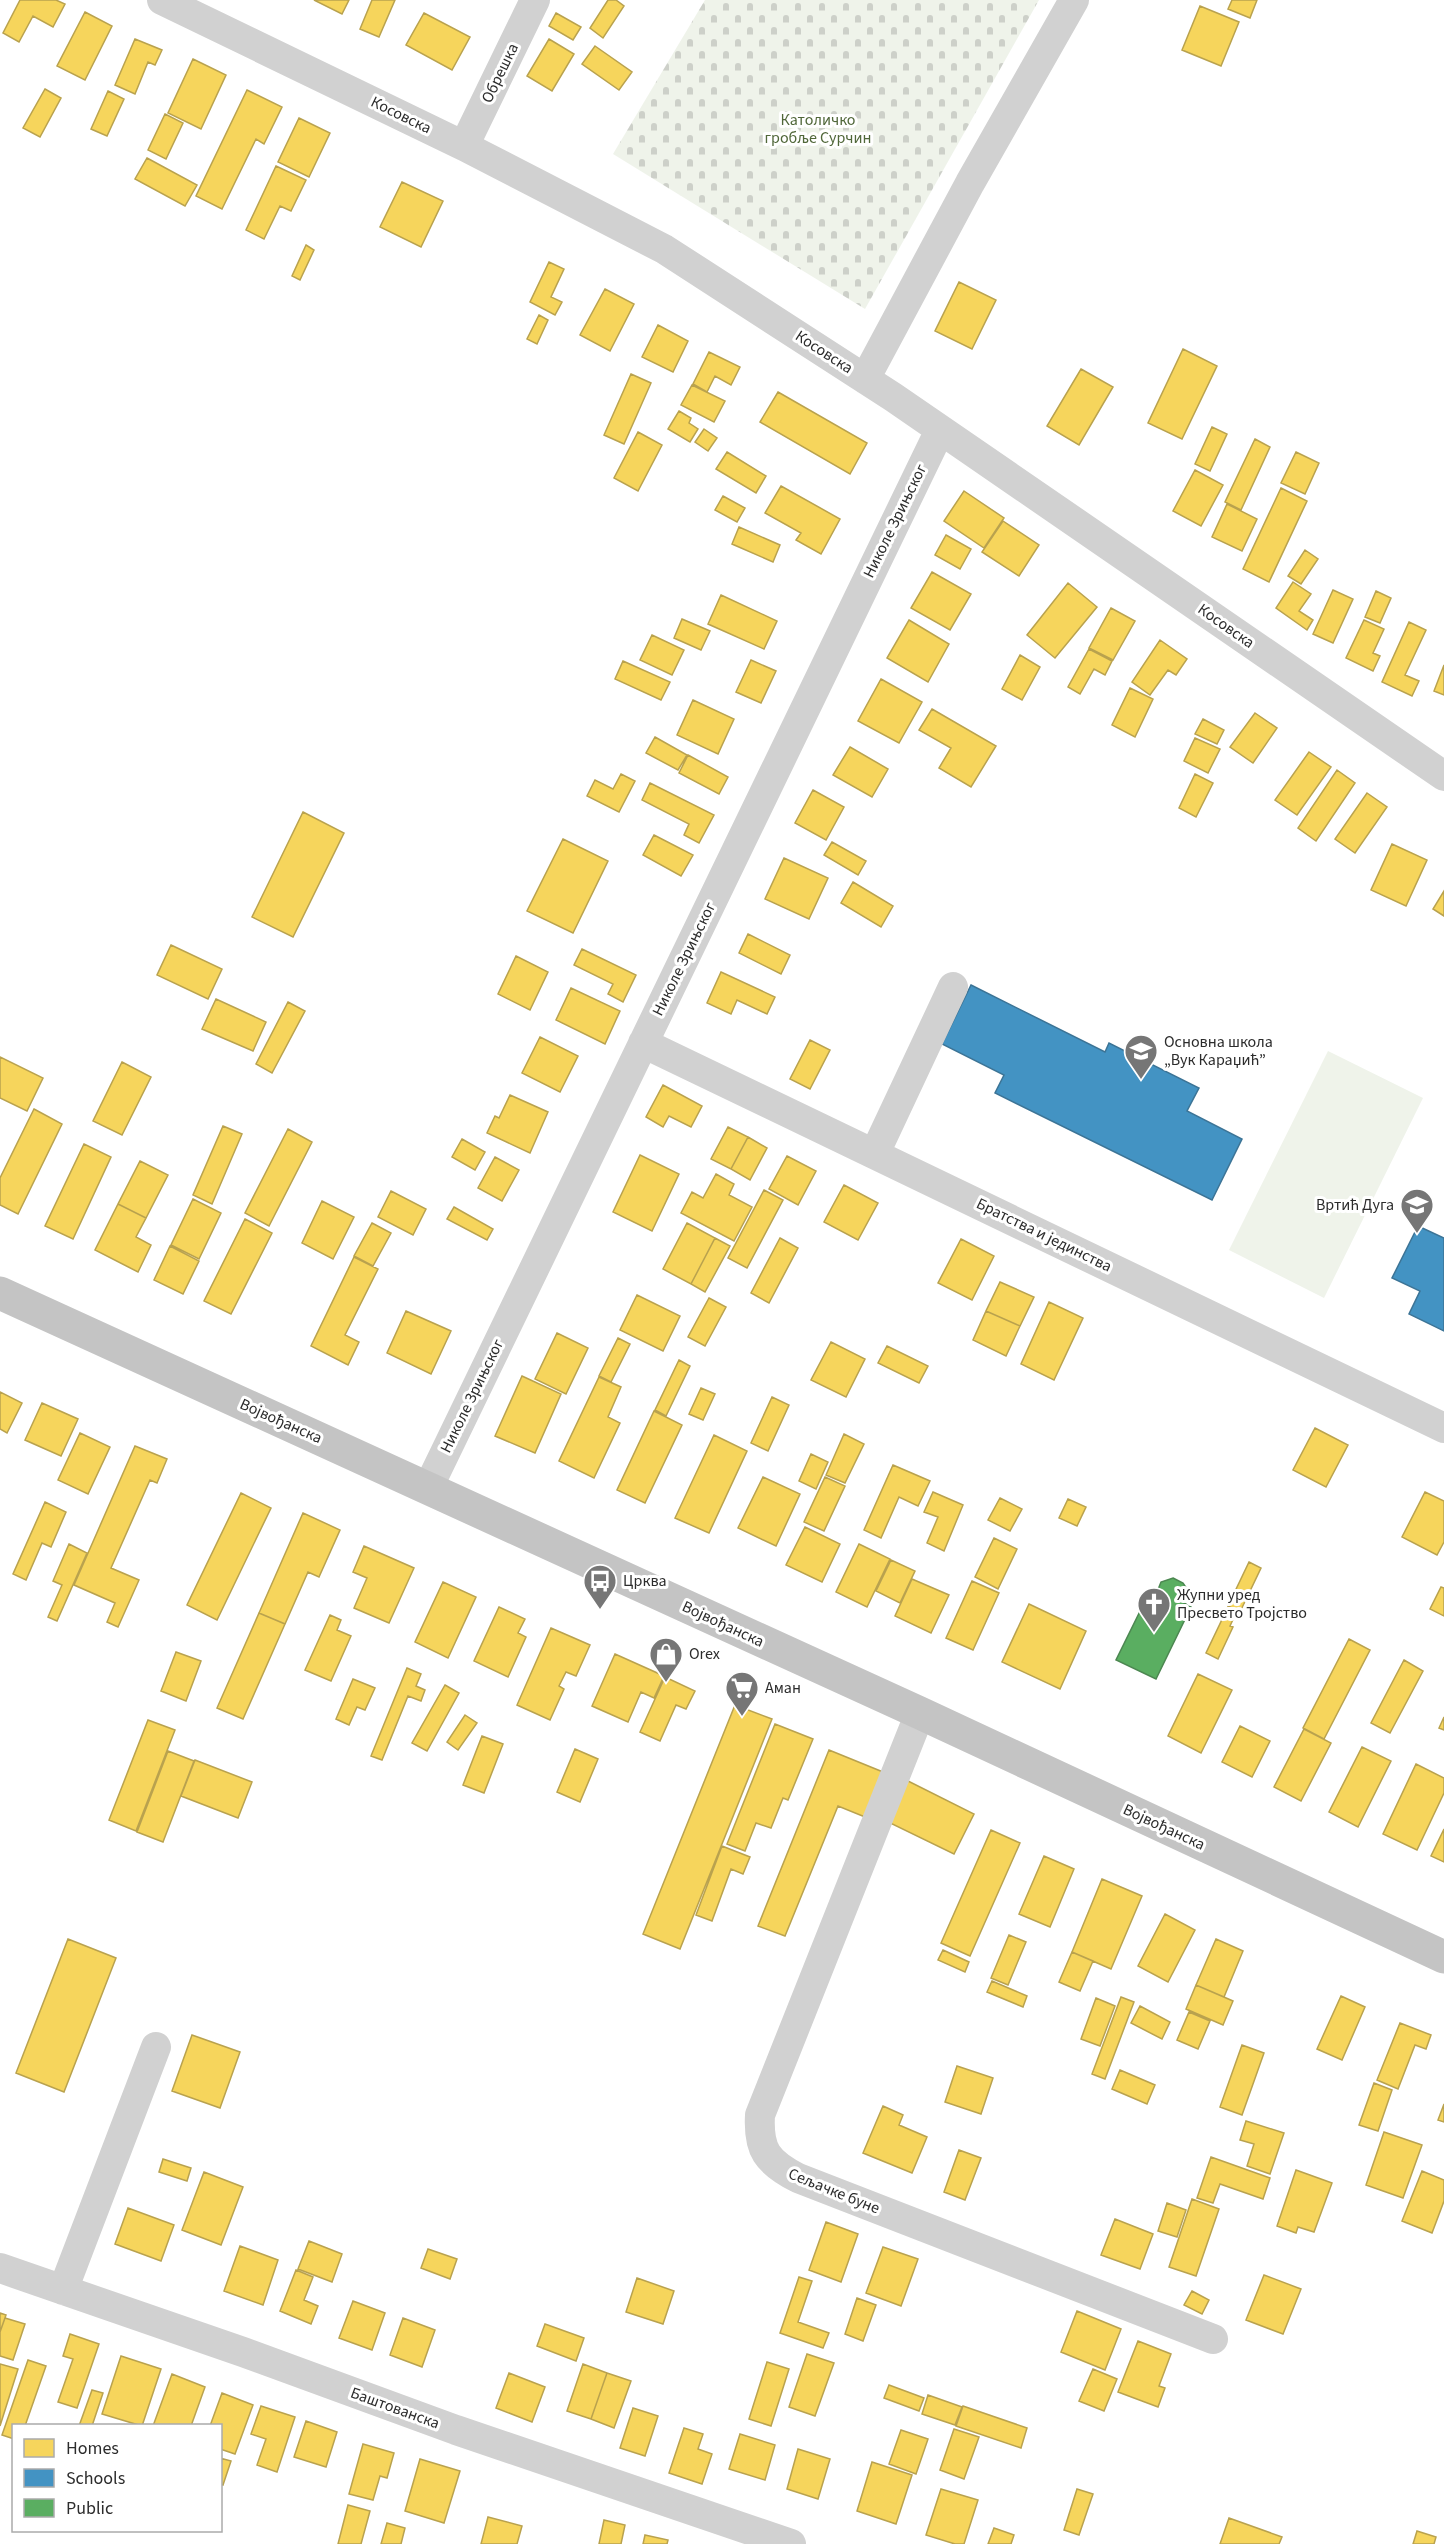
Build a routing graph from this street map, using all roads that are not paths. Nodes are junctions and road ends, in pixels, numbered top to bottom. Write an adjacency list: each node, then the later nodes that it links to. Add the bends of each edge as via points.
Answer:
1 (162, 0): 4 (street, Косовска)
2 (535, 0): 4 (street, Обрешка)
3 (1074, 0): 5 (street)
4 (465, 146): 5 (street, Косовска, via 654,244)
5 (865, 379): 6 (street, Косовска)
6 (940, 430): 7 (street, Косовска); 9 (street, Николе Зрињског)
7 (1444, 776)
8 (953, 987): 10 (street)
9 (643, 1042): 10 (street, Братства и јединства); 13 (street, Николе Зрињског)
10 (875, 1154): 12 (street, Братства и јединства)
11 (0, 1293): 13 (main road, Војвођанска)
12 (1444, 1428)
13 (428, 1488): 14 (main road, Војвођанска)
14 (920, 1713): 15 (main road, Војвођанска); 19 (street, Сељачке буне, via 760,2115 764,2151 782,2170 798,2178)
15 (1444, 1957)
16 (156, 2047): 18 (street)
17 (0, 2268): 18 (street, Баштованска)
18 (63, 2290): 20 (street, Баштованска)
19 (1213, 2339)
20 (791, 2544)

